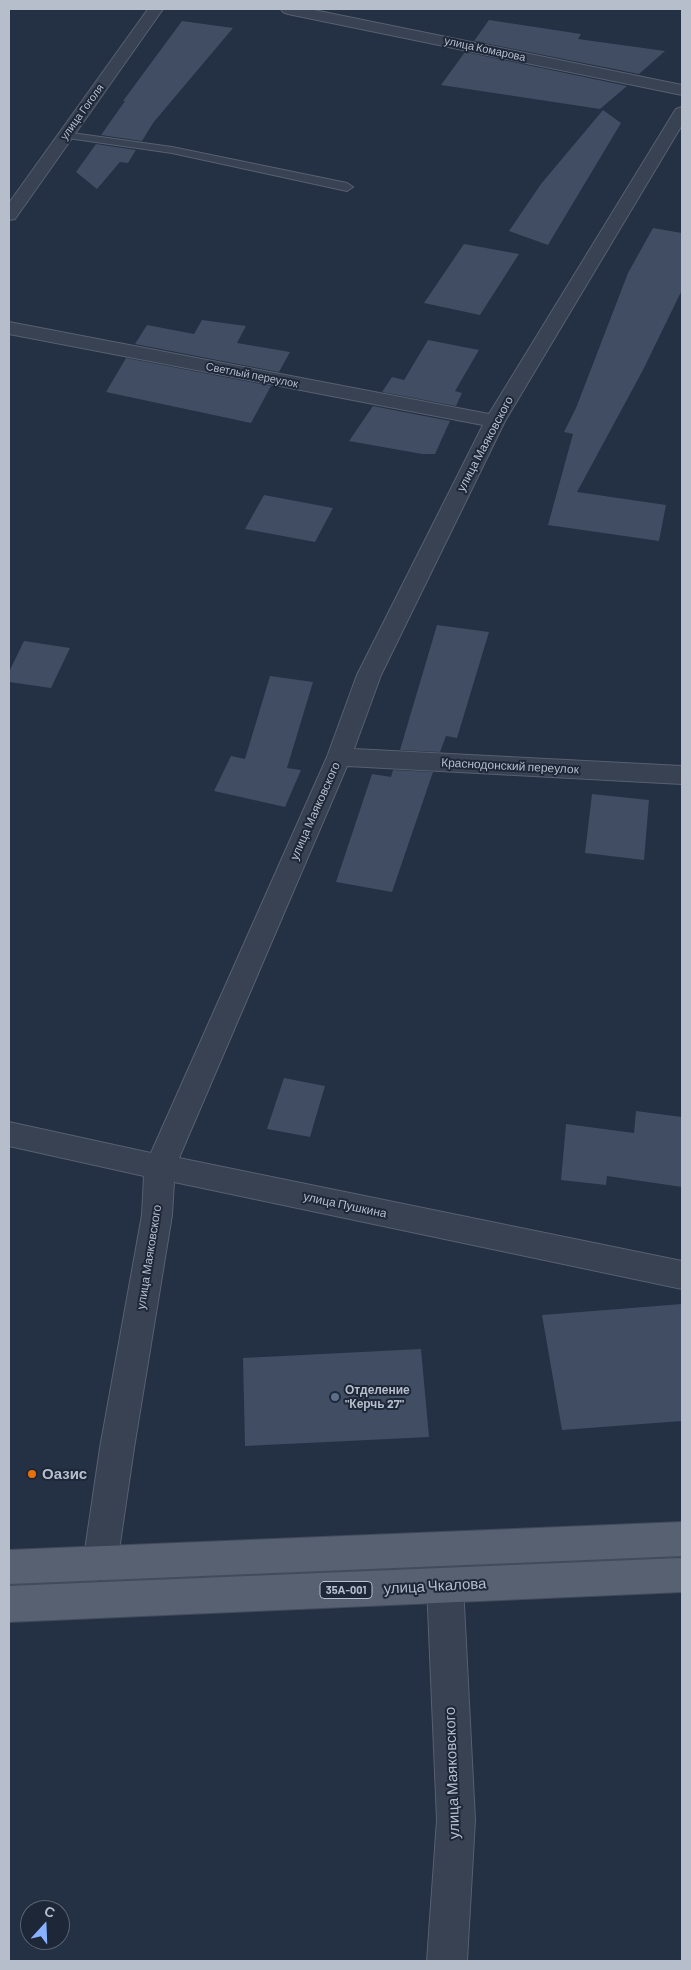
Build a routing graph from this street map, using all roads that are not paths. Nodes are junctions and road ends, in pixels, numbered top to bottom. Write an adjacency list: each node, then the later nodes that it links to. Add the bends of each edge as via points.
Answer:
1 (155, 9): 5 (street, улица Гоголя)
2 (288, 9): 3 (street, улица Комарова)
3 (682, 90)
4 (682, 112): 9 (street, улица Маяковского)
5 (65, 135): 6 (lane, via 172,150); 7 (street, улица Гоголя, via 25,178)
6 (347, 187)
7 (9, 215)
8 (9, 328): 9 (street, Светлый переулок)
9 (495, 421): 10 (street, улица Маяковского, via 369,675)
10 (338, 757): 11 (street, Краснодонский переулок); 13 (street, улица Маяковского)
11 (682, 775)
12 (9, 1134): 13 (street, улица Пушкина)
13 (160, 1167): 14 (street, улица Пушкина); 17 (street, улица Маяковского, via 158,1214)
14 (682, 1275)
15 (682, 1539): 16 (main road)
16 (446, 1550): 17 (main road); 20 (main road)
17 (100, 1564): 18 (main road); 21 (main road)
18 (9, 1567)
19 (682, 1574): 20 (main road, улица Чкалова / 35А-001)
20 (445, 1585): 21 (main road, улица Чкалова / 35А-001); 23 (street, улица Маяковского, via 456,1820)
21 (98, 1601): 22 (main road, улица Чкалова / 35А-001)
22 (9, 1604)
23 (447, 1961)

